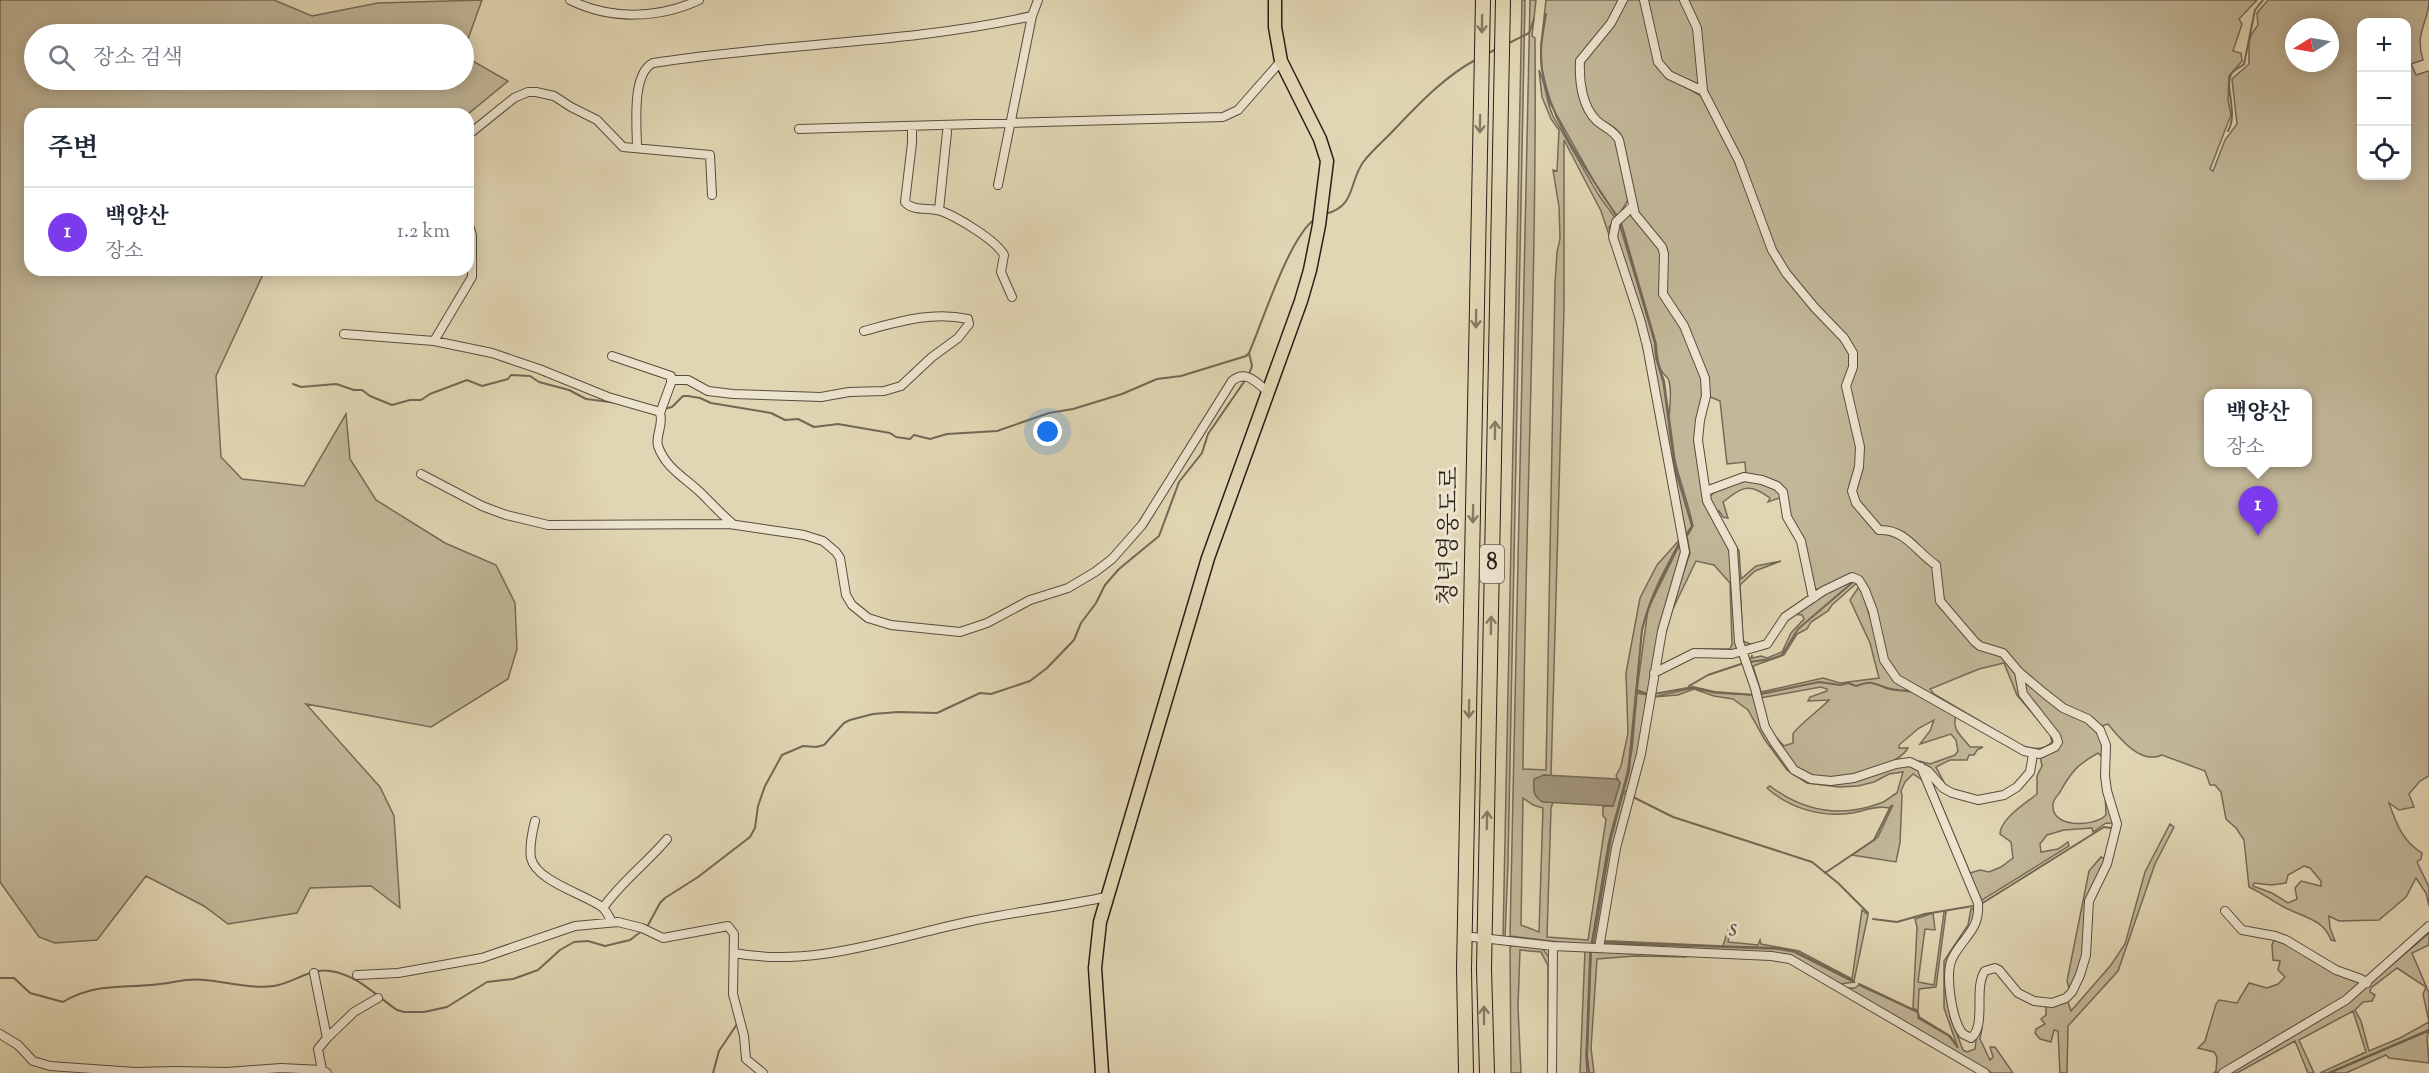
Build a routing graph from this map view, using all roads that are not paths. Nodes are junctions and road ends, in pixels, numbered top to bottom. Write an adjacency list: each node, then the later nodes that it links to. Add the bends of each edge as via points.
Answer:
1 (570, 0): 2 (street, via 599,12 645,14 661,13)
2 (699, 0)
3 (1038, 0): 10 (street)
4 (1275, 0): 11 (main road)
5 (1482, 0): 48 (highway, 청년영웅도로 / 8, one-way to 48)
6 (1503, 0): 49 (highway, 청년영웅도로 / 8, one-way to 6)
7 (1623, 0): 21 (street, via 1611,23 1580,61 1580,78 1592,115 1619,140)
8 (1644, 0): 12 (street, via 1658,62 1670,75)
9 (1684, 0): 12 (street, via 1697,28)
10 (1032, 16): 13 (street); 18 (street, via 906,36 741,50 653,63 644,70 639,83)
11 (1281, 61): 13 (street, via 1229,116); 30 (main road, via 1324,150 1327,170 1304,292)
12 (1703, 91): 37 (street, via 1739,160 1772,250 1786,273 1853,353 1846,386 1860,447 1853,498 1874,527 1902,534 1936,565 1942,606 1975,642 2003,653)
13 (1008, 123): 14 (street); 19 (street)
14 (912, 126): 15 (street); 22 (street, via 904,202 911,208)
15 (799, 129)
16 (474, 130): 18 (street, via 514,98 536,92 554,96 597,120 623,147)
17 (947, 132): 22 (street)
18 (637, 148): 20 (street, via 710,155)
19 (998, 184)
20 (712, 195)
21 (1632, 207): 33 (street, via 1662,247 1663,294 1684,326 1705,378 1706,396 1698,440); 38 (street, via 1616,222 1613,237 1647,346 1685,552)
22 (939, 210): 24 (street, via 977,231 1002,251 1001,272)
23 (472, 276): 27 (street)
24 (1012, 297)
25 (864, 331): 29 (street, via 933,316 960,317 968,319 969,324 901,386 884,391 820,397 733,394 708,391 688,380)
26 (344, 334): 27 (street)
27 (434, 340): 31 (street, via 492,353)
28 (612, 356): 29 (street, via 666,373)
29 (672, 380): 31 (street)
30 (1268, 392): 34 (street, via 1248,376 1232,381 1142,525 1095,572 1061,591 1030,600 987,623 960,632 874,621 846,596 840,558 831,546 804,535); 43 (main road, via 1197,590)
31 (660, 413): 34 (street, via 662,423 657,442 667,462)
32 (421, 474): 34 (street, via 482,506 548,525)
33 (1706, 491): 35 (street, via 1744,477 1777,486 1783,492 1787,517 1801,541); 36 (street, via 1710,510 1733,549)
34 (733, 524)
35 (1814, 598): 36 (street, via 1785,617 1767,644); 39 (street, via 1848,578 1856,578 1868,597 1884,660 1892,674 2005,742)
36 (1742, 652): 38 (street, via 1694,653); 40 (street, via 1765,727 1790,765 1802,775 1831,782 1866,776 1903,762)
37 (2019, 672): 39 (street, via 2023,694 2058,742 2050,751); 40 (street, via 2056,703 2088,719 2100,730 2106,745 2107,791 2117,824 2107,864 2089,901 2086,955 2072,992 2052,1003 2034,1001 2018,993 2005,974 1990,969 1982,977 1977,1029 1971,1038 1963,1034 1955,1019 1950,965 1974,927 1978,903)
38 (1654, 673): 51 (street, via 1641,754)
39 (2033, 754): 40 (street, via 2030,772 2024,780 2011,792 1986,799 1952,793)
40 (1921, 767)
41 (535, 821): 44 (street, via 530,849 536,868)
42 (667, 839): 44 (street)
43 (1106, 897): 52 (street, via 814,956); 61 (main road, via 1095,954)
44 (603, 908): 46 (street)
45 (2225, 911): 55 (street, via 2242,930 2286,940 2336,970)
46 (612, 922): 52 (street, via 667,938 728,926 734,934); 54 (street, via 565,929 482,958 398,973)
47 (2429, 926): 55 (street)
48 (1464, 936): 49 (street); 62 (highway, 청년영웅도로 / 8)
49 (1485, 939): 50 (street); 63 (highway, 청년영웅도로 / 8, one-way to 49)
50 (1553, 946): 51 (street); 64 (street)
51 (1595, 948): 65 (street, via 1790,959)
52 (734, 953): 60 (street, via 733,994 746,1059)
53 (314, 973): 58 (street)
54 (357, 975)
55 (2367, 983): 66 (street, via 2328,1012)
56 (378, 998): 58 (street, via 354,1012)
57 (0, 1034): 59 (street, via 33,1061 50,1066 135,1072 281,1068)
58 (327, 1038): 59 (street, via 318,1049)
59 (324, 1072)
60 (763, 1073)
61 (1102, 1073)
62 (1466, 1073)
63 (1487, 1073)
64 (1552, 1073)
65 (1985, 1073)
66 (2223, 1073)

